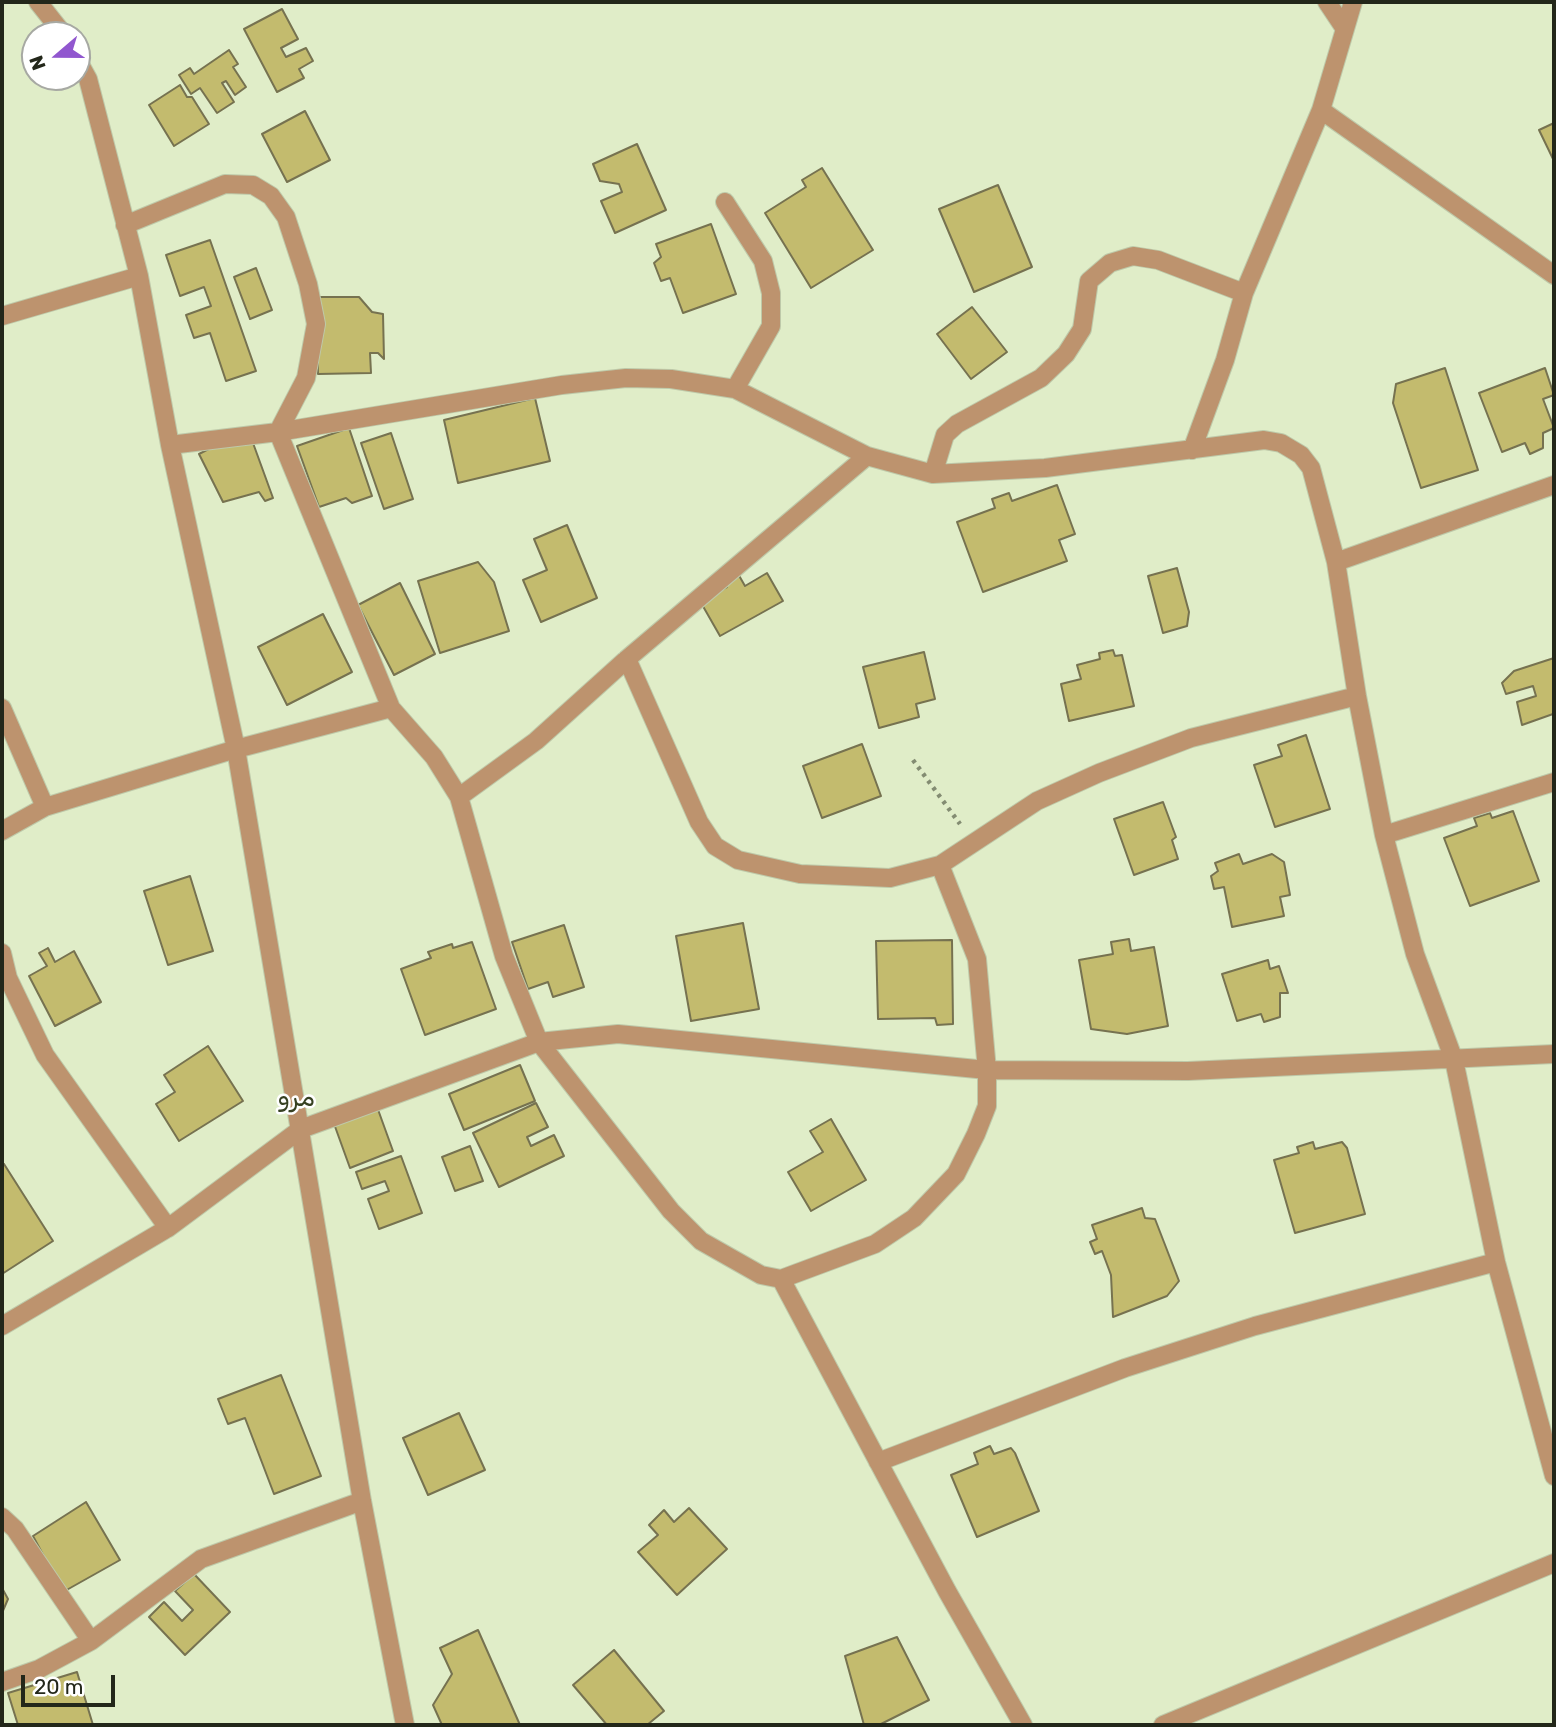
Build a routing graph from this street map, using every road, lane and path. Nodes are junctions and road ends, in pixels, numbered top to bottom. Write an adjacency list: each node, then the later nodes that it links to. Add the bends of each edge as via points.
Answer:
1 (38, 2): 4 (street)
2 (1327, 2): 5 (street)
3 (1353, 2): 5 (street)
4 (53, 21)
5 (1343, 26): 7 (street)
6 (91, 91): 9 (street)
7 (1321, 110): 10 (street); 12 (street)
8 (725, 202): 14 (street, via 763,261 771,293 771,326)
9 (125, 225): 11 (street); 15 (street, via 225,184 253,185 271,196 286,217 316,324 306,378)
10 (1554, 275)
11 (139, 276): 13 (street); 16 (street)
12 (1244, 293): 17 (street); 19 (street, via 1158,260 1133,256 1110,263 1089,281 1082,329 1066,354 1041,378 957,424 945,435)
13 (2, 316)
14 (735, 389): 15 (street, via 671,379 562,384); 18 (street)
15 (278, 432): 16 (street); 25 (street)
16 (170, 445): 26 (street)
17 (1192, 450): 19 (street, via 1045,468); 21 (street, via 1264,440 1282,443 1301,455 1311,468)
18 (867, 456): 19 (street); 22 (street)
19 (933, 474)
20 (1554, 485): 21 (street)
21 (1336, 562): 23 (street)
22 (627, 659): 29 (street, via 536,741); 34 (street, via 699,822 715,846 738,860 800,874 890,878)
23 (1357, 696): 32 (street); 33 (street, via 1179,743 1037,801)
24 (2, 708): 30 (street)
25 (391, 708): 26 (street); 29 (street, via 435,757)
26 (236, 749): 30 (street); 40 (street)
27 (913, 760): 33 (path)
28 (1554, 782): 32 (street)
29 (459, 797): 36 (street, via 503,956)
30 (44, 807): 31 (street)
31 (2, 831)
32 (1384, 835): 38 (street, via 1415,954)
33 (973, 842): 34 (street)
34 (940, 865): 39 (street, via 977,959)
35 (2, 953): 41 (street, via 8,978 45,1055)
36 (539, 1042): 39 (street, via 618,1034); 40 (street); 43 (street, via 693,1233 738,1264)
37 (1554, 1054): 38 (street)
38 (1454, 1060): 39 (street, via 1188,1071); 42 (street)
39 (988, 1070): 43 (street, via 987,1106 956,1174 914,1218 874,1244)
40 (300, 1129): 41 (street); 47 (street)
41 (168, 1228): 44 (street)
42 (1496, 1262): 45 (street, via 1255,1326 1125,1368); 46 (street)
43 (781, 1279): 45 (street)
44 (2, 1326)
45 (878, 1462): 53 (street)
46 (1554, 1476)
47 (362, 1501): 50 (street, via 201,1559); 52 (street)
48 (2, 1517): 50 (street, via 15,1529)
49 (1554, 1563): 54 (street)
50 (91, 1641): 51 (street, via 39,1669)
51 (2, 1682)
52 (405, 1725)
53 (1023, 1725)
54 (1163, 1725)

